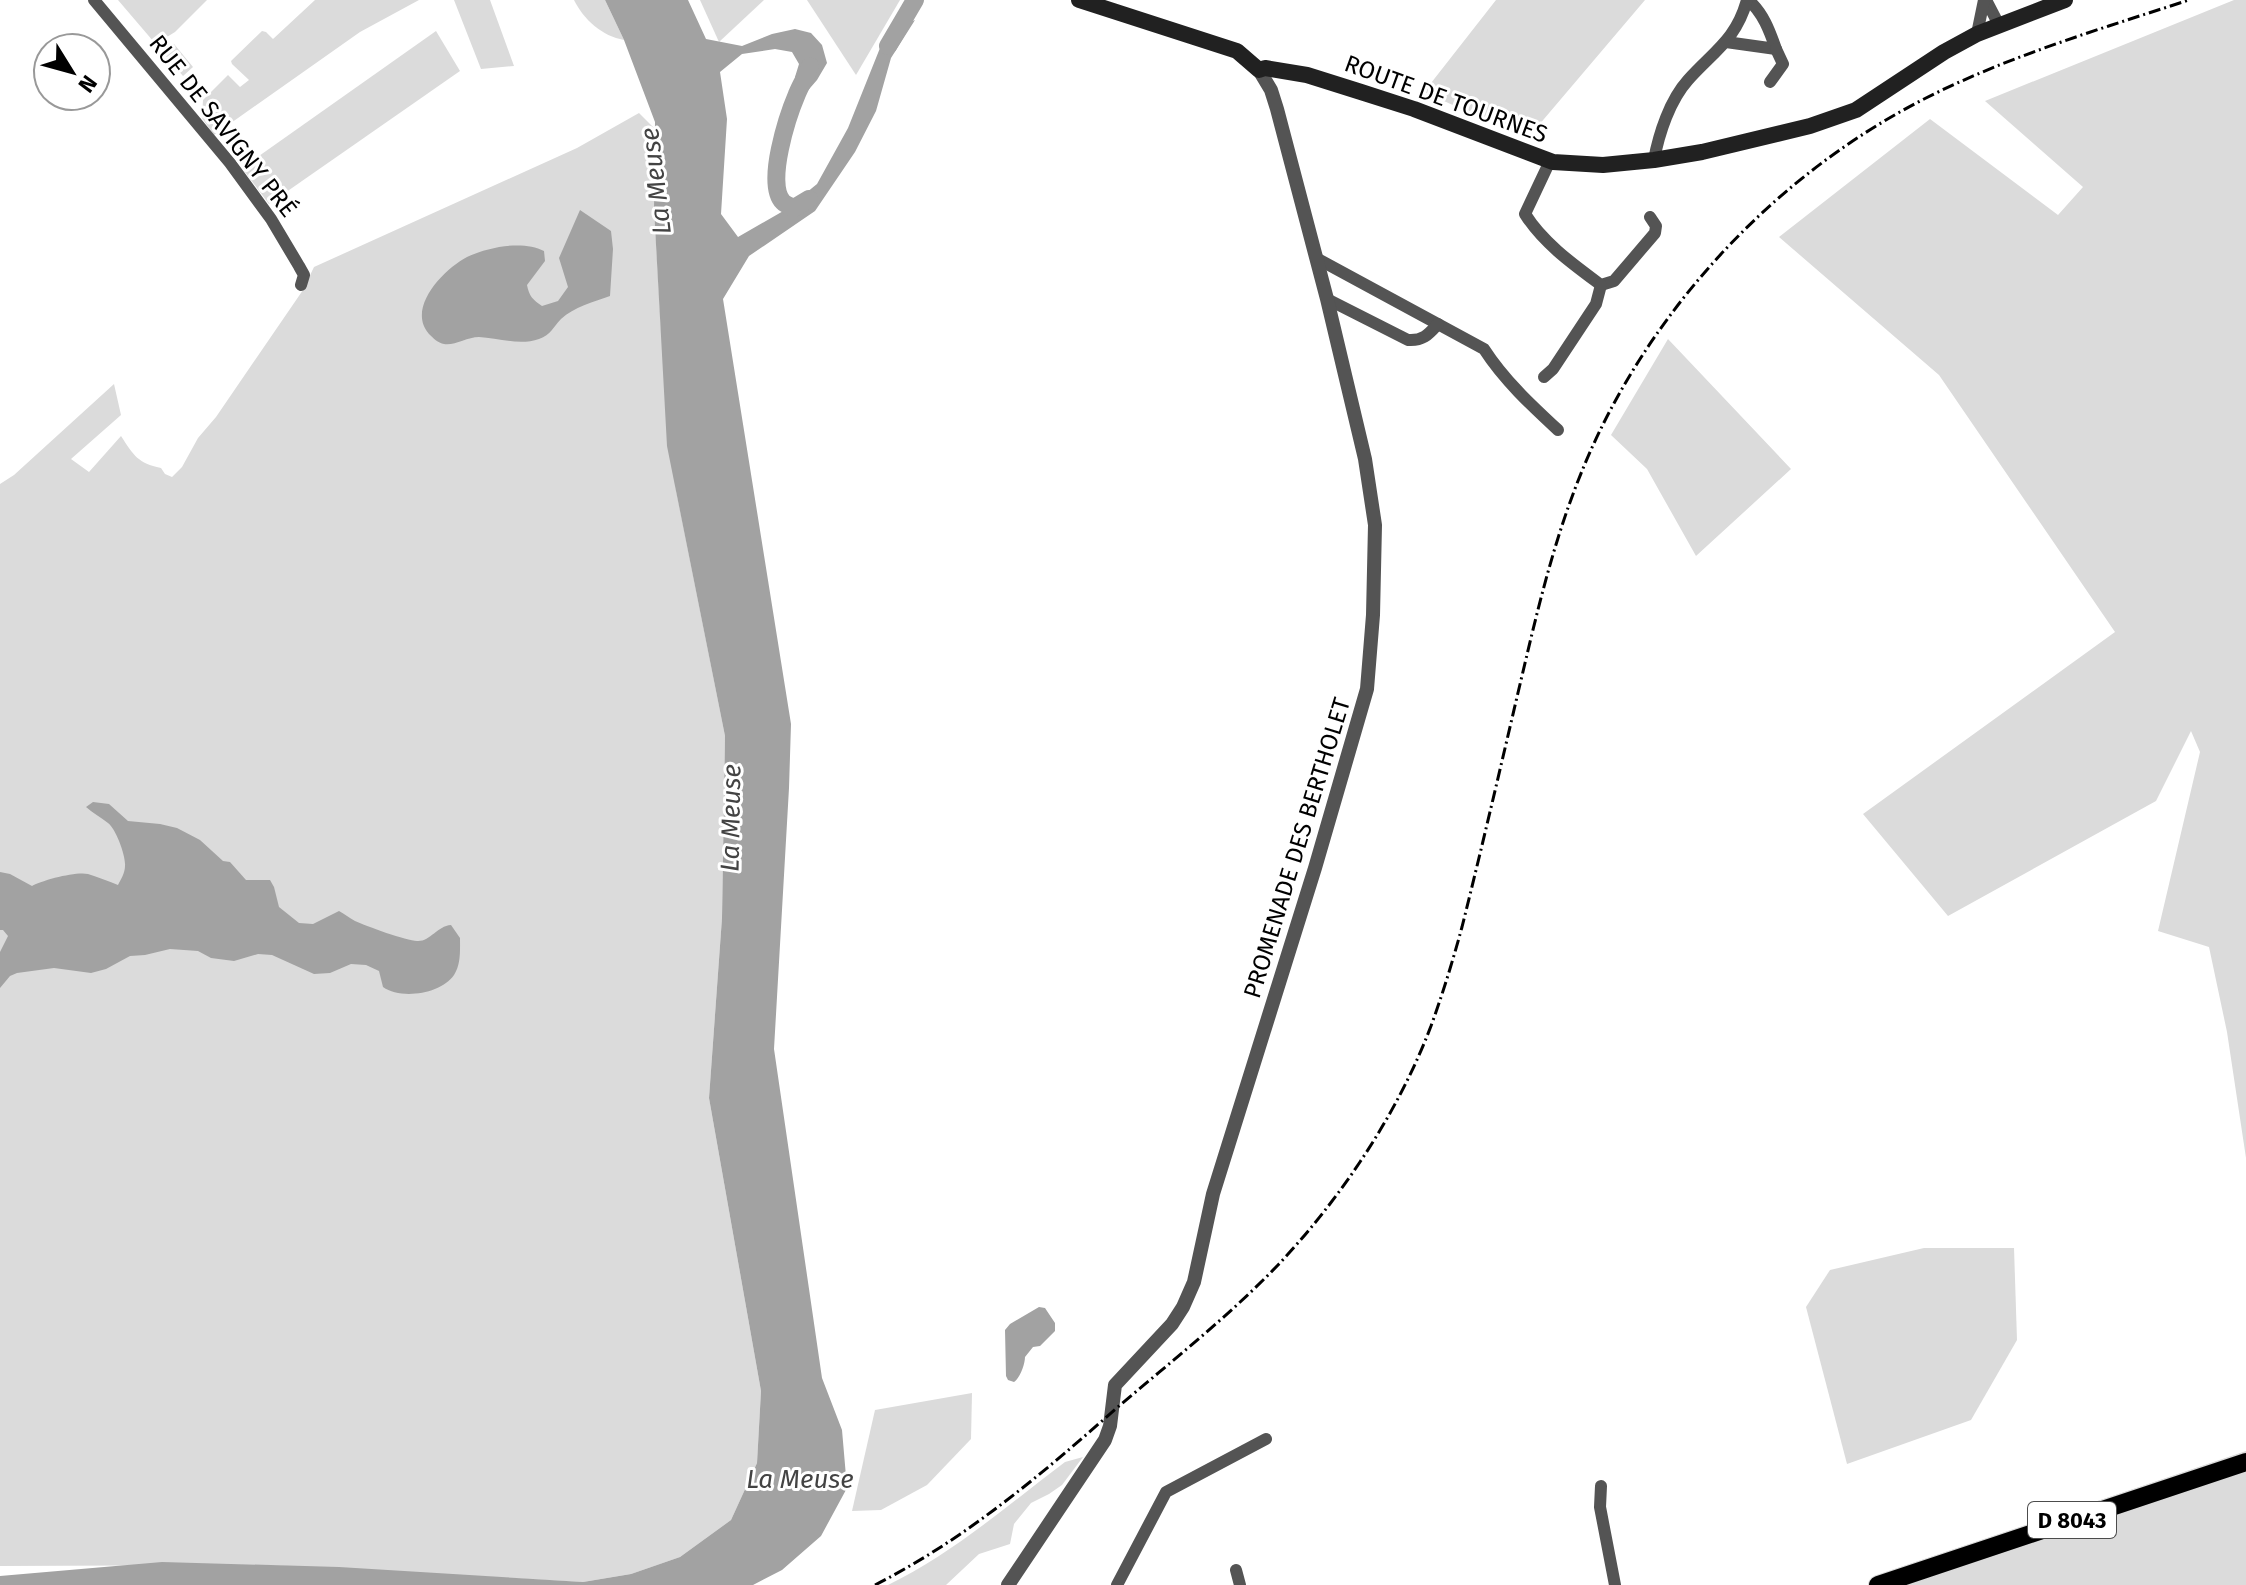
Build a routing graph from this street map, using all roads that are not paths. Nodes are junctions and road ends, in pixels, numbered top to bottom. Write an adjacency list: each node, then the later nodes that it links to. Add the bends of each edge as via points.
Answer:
1 (94, 0): 16 (street, RUE DE SAVIGNY PRÉ, via 271,219 304,275)
2 (1079, 0): 10 (main road, via 1237,51)
3 (1748, 0): 8 (street); 9 (street)
4 (1985, 0): 6 (street); 7 (street)
5 (2065, 0): 6 (main road, ROUTE DE TOURNES)
6 (1999, 25): 7 (main road, ROUTE DE TOURNES)
7 (1977, 34): 12 (main road, ROUTE DE TOURNES, via 1856,110 1810,126)
8 (1726, 42): 9 (street); 12 (street, via 1672,104)
9 (1776, 49): 11 (street, via 1783,64)
10 (1259, 70): 13 (main road, ROUTE DE TOURNES, via 1307,75); 15 (street, PROMENADE DES BERTHOLET, via 1277,109)
11 (1770, 82)
12 (1654, 160): 13 (main road, ROUTE DE TOURNES, via 1603,165)
13 (1550, 161): 17 (street, via 1525,214 1569,261)
14 (1650, 217): 17 (street, via 1655,233 1614,281)
15 (1316, 258): 18 (street, PROMENADE DES BERTHOLET); 19 (street)
16 (301, 285)
17 (1601, 285): 20 (street, via 1596,304)
18 (1327, 299): 19 (street, via 1408,340 1426,338); 26 (street, PROMENADE DES BERTHOLET, via 1375,525 1367,689 1213,1194 1191,1291 1172,1324 1115,1385 1105,1440)
19 (1438, 324): 21 (street, via 1484,349)
20 (1544, 377)
21 (1558, 430)
22 (1266, 1439): 27 (street, via 1166,1492)
23 (2246, 1462): 30 (main road, D 8043)
24 (1601, 1486): 29 (street)
25 (1236, 1570): 28 (street)
26 (1008, 1585)
27 (1117, 1585)
28 (1240, 1585)
29 (1615, 1585)
30 (1878, 1585)

